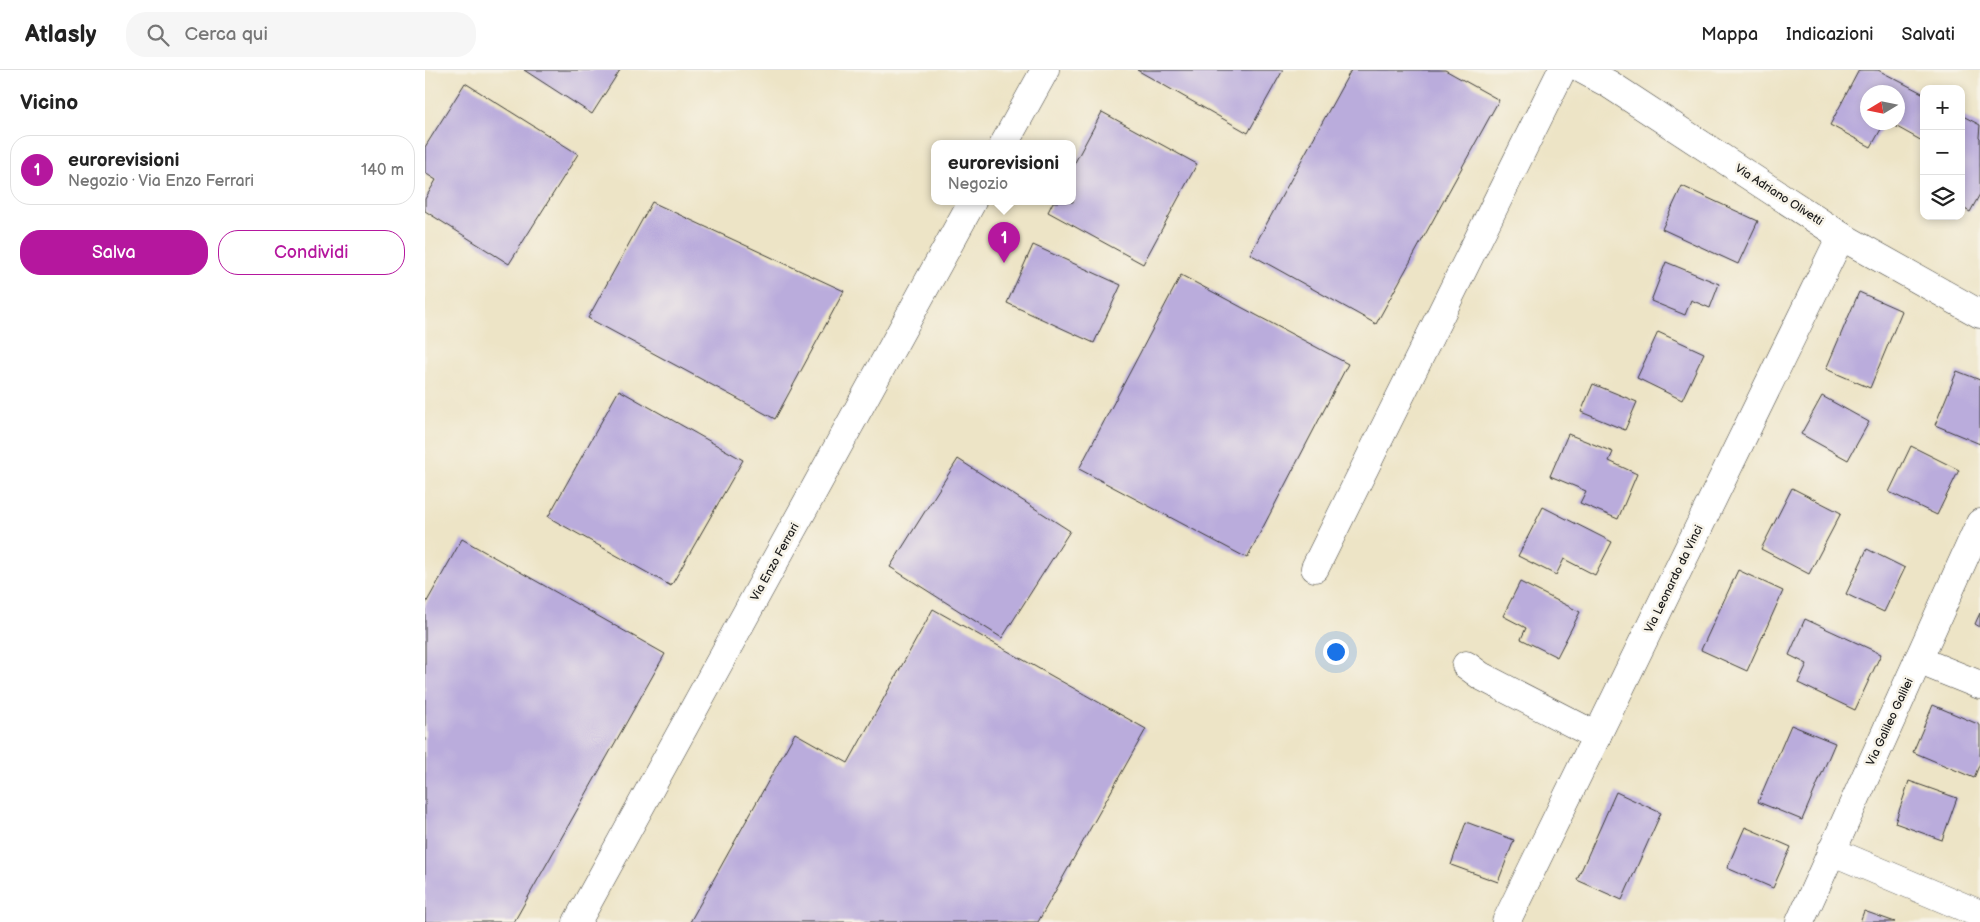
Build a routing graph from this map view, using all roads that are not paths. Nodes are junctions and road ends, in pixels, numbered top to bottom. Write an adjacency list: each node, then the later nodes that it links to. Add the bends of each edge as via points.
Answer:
1 (1045, 70): 4 (street)
2 (1562, 70): 9 (street)
3 (1583, 70): 6 (street, Via Adriano Olivetti)
4 (1006, 140)
5 (970, 205): 16 (street, Via Enzo Ferrari)
6 (1841, 236): 7 (street, Via Adriano Olivetti); 13 (street, Via Leonardo da Vinci)
7 (1980, 314)
8 (1980, 523): 10 (street, Via Galileo Galilei)
9 (1315, 568)
10 (1918, 660): 12 (street); 14 (street, Via Galileo Galilei)
11 (1466, 664): 13 (street, via 1481,676)
12 (1980, 685)
13 (1597, 736): 17 (street, Via Leonardo da Vinci)
14 (1831, 851): 15 (street); 18 (street, Via Galileo Galilei)
15 (1980, 914)
16 (577, 922)
17 (1506, 922)
18 (1800, 922)

